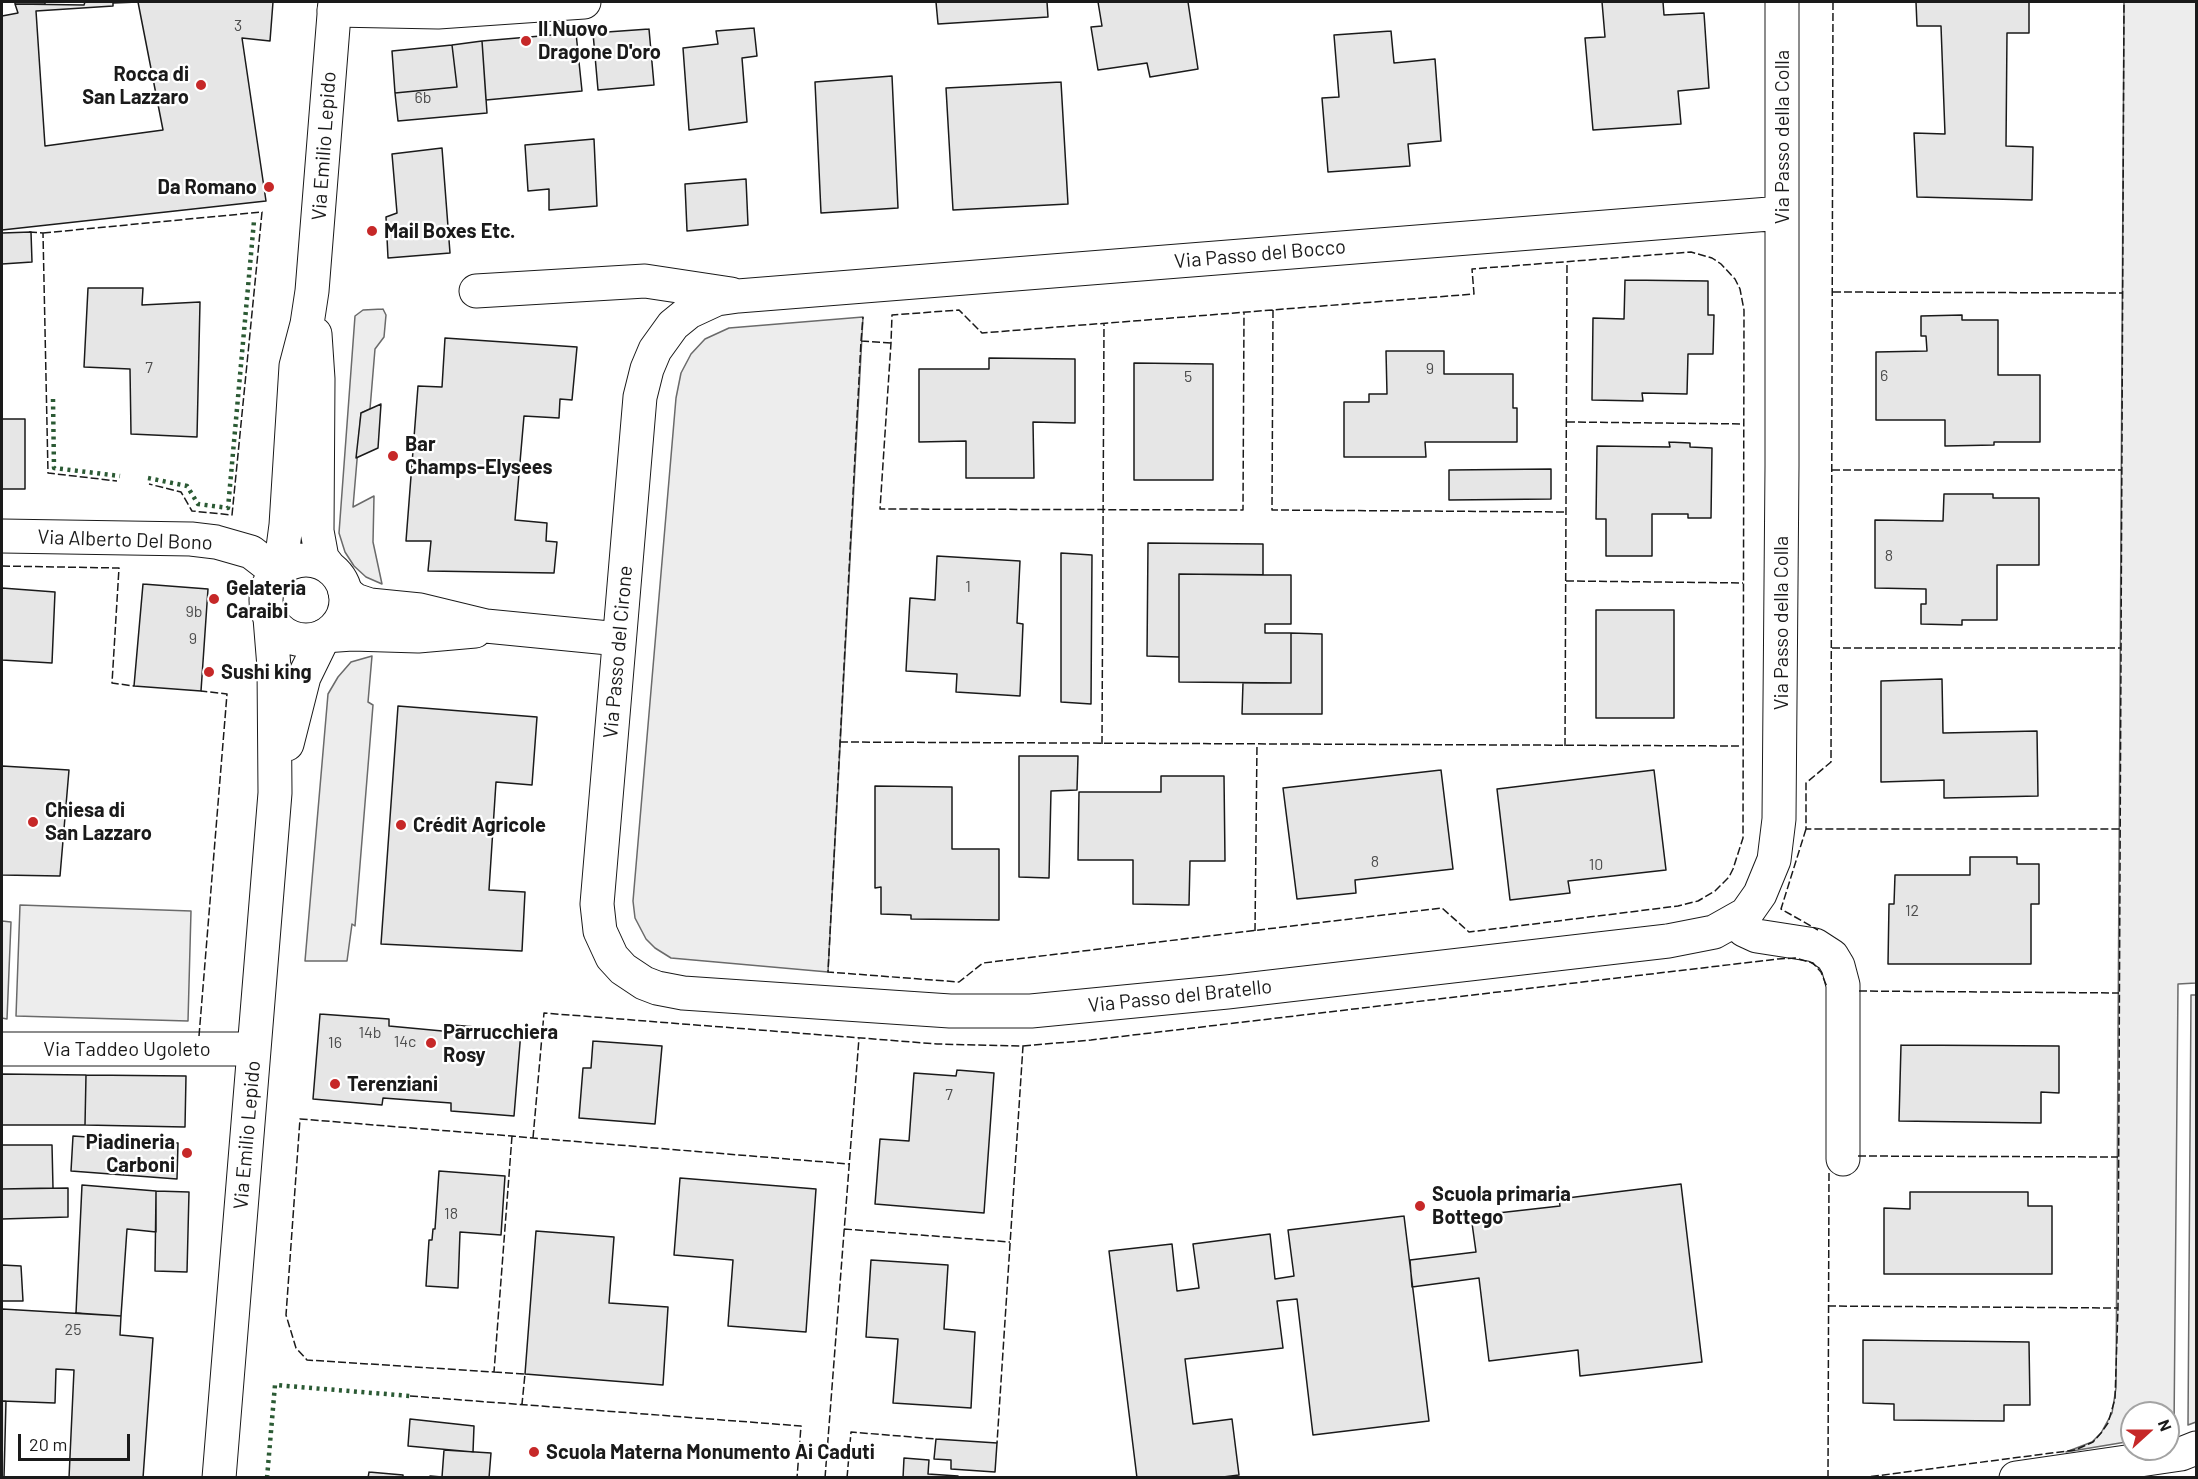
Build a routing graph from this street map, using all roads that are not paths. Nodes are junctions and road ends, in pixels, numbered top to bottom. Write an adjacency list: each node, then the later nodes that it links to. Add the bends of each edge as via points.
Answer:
1 (584, 2): 3 (street, via 438,12)
2 (1782, 2): 4 (street, Via Passo della Colla)
3 (335, 6): 5 (street, Via Emilio Lepido)
4 (1782, 213): 7 (street, Via Passo del Bocco); 17 (street, Via Passo della Colla, via 1779,834 1766,884 1755,904)
5 (312, 291): 10 (street, Via Emilio Lepido, via 296,366 286,525); 11 (street, Via Emilio Lepido, via 318,368 317,531 322,558)
6 (477, 291): 7 (street, Via Passo del Bocco, via 645,281)
7 (738, 296): 8 (street, Via Passo del Bocco, via 699,306)
8 (666, 333): 15 (street, Via Passo del Cirone, via 650,359 640,397)
9 (2, 536): 10 (street, Via Alberto Del Bono, via 199,540 251,552)
10 (277, 572): 11 (street, via 308,559 319,561); 12 (street, Via Emilio Lepido, via 266,594)
11 (337, 579): 13 (street, via 355,600 370,605 420,610); 14 (street, Via Emilio Lepido, via 346,608 336,628)
12 (270, 618): 14 (street, via 293,638 312,640); 16 (street, Via Emilio Lepido)
13 (513, 629): 14 (street, via 425,636); 15 (street)
14 (324, 636): 16 (street, Via Emilio Lepido, via 304,677)
15 (619, 639): 18 (street, Via Passo del Cirone, via 597,918 612,957)
16 (275, 793): 20 (street, Via Emilio Lepido)
17 (1736, 921): 18 (street, Via Passo del Bratello, via 1714,932 1674,941 1031,1011 960,1011 683,993 644,983); 21 (street, via 1757,936 1815,945 1832,956 1838,966 1843,985)
18 (623, 969)
19 (2, 1049): 20 (street, Via Taddeo Ugoleto)
20 (253, 1049): 23 (street, Via Emilio Lepido)
21 (1843, 1159)
22 (2196, 1448): 24 (street, via 2181,1454)
23 (219, 1478)
24 (2016, 1478)

